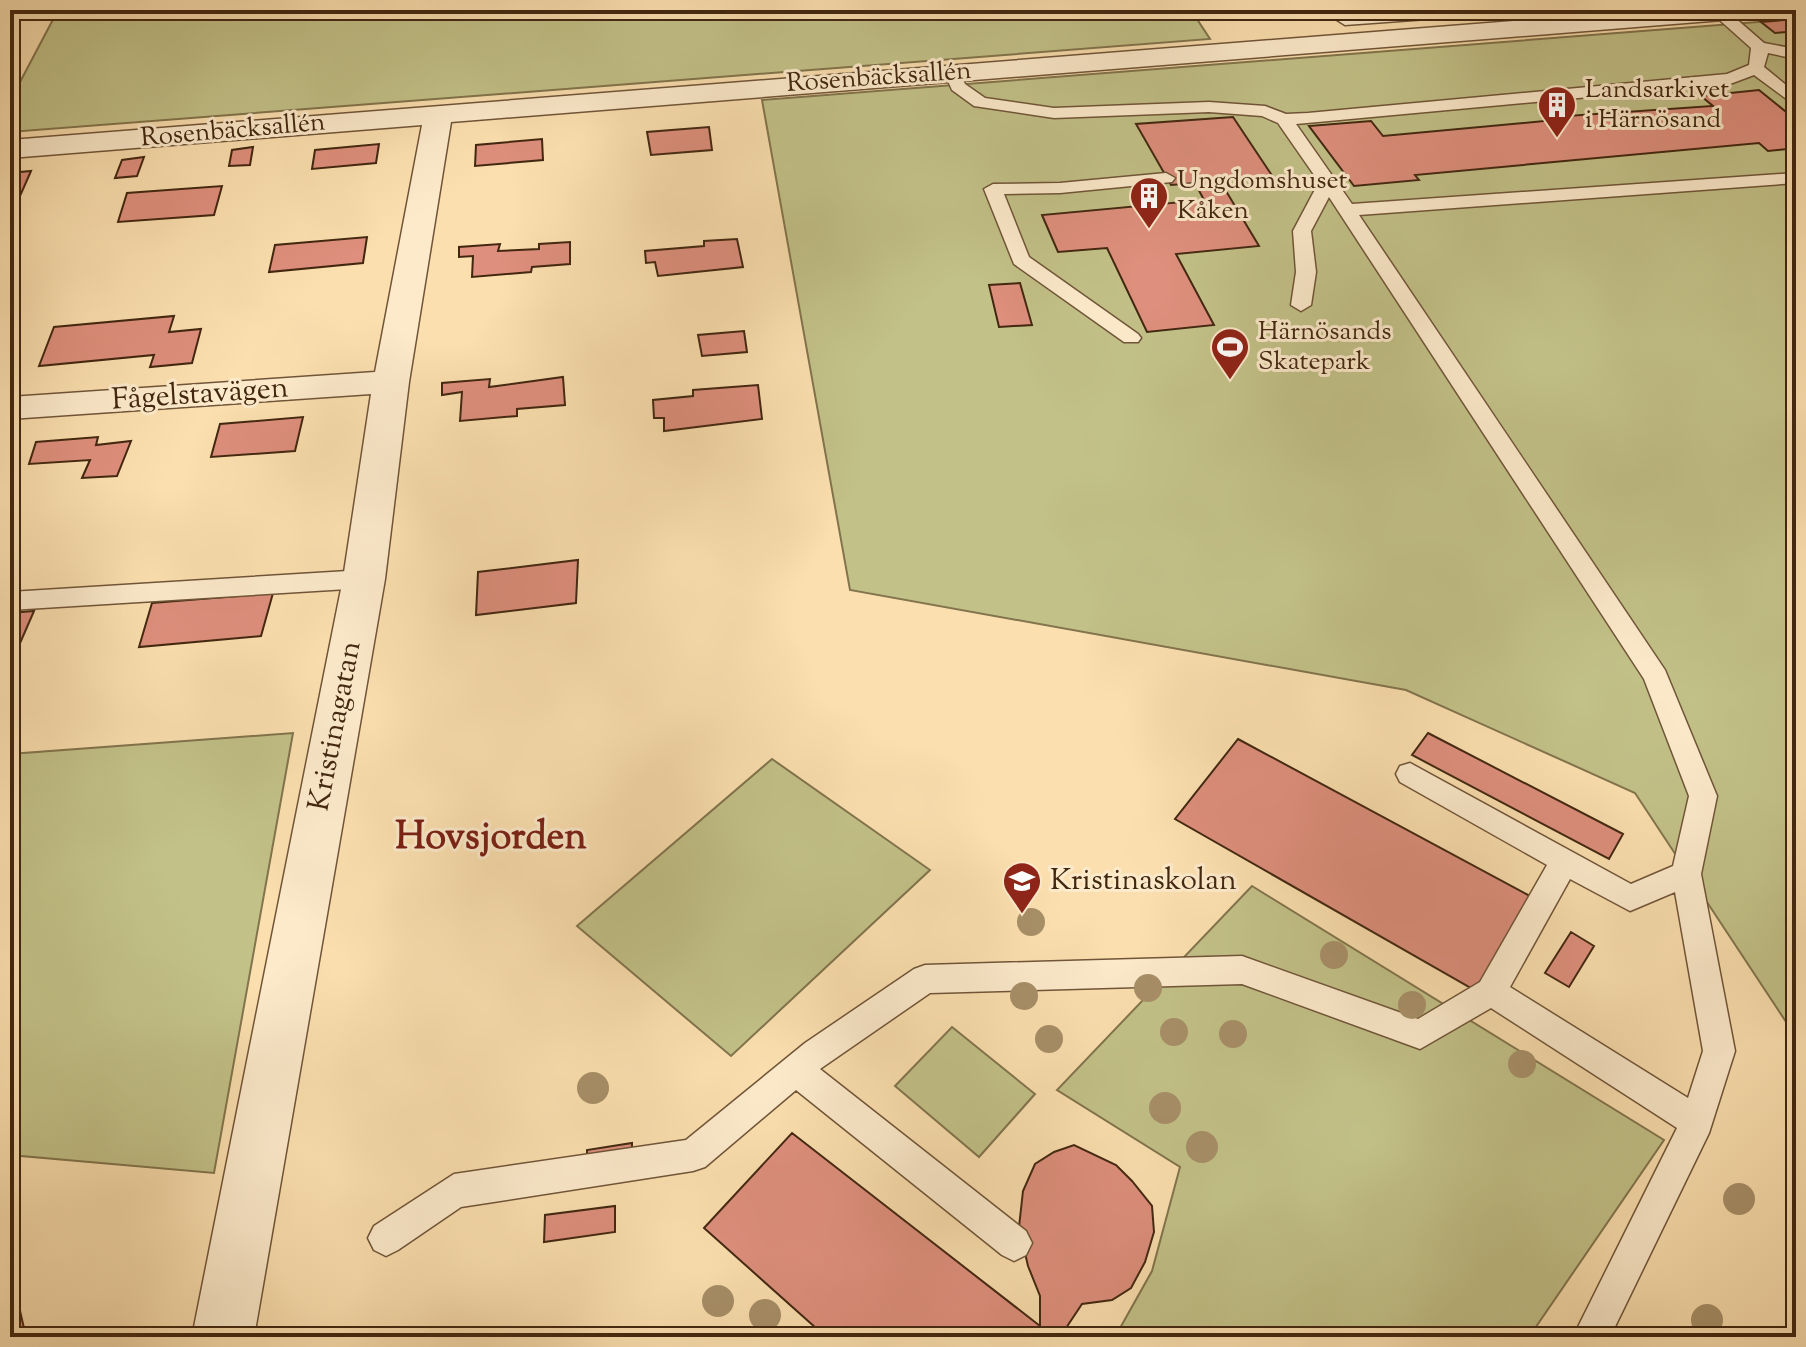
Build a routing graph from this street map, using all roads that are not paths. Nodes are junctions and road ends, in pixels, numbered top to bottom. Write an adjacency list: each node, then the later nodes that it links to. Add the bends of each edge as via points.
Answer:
1 (1472, 10): 2 (lane); 5 (lane)
2 (1482, 10)
3 (1748, 10): 4 (street, Rosenbäcksallén)
4 (1719, 12): 5 (street, Rosenbäcksallén); 6 (lane)
5 (1347, 23): 9 (street, Rosenbäcksallén)
6 (1759, 47): 7 (lane); 8 (lane)
7 (1796, 54)
8 (1756, 68): 10 (lane); 12 (lane, via 1730,79)
9 (952, 72): 11 (street, Rosenbäcksallén); 12 (lane, via 969,97 1054,113 1209,107 1265,111)
10 (1796, 101)
11 (438, 113): 13 (street, Rosenbäcksallén); 20 (street, Kristinagatan)
12 (1284, 119): 16 (lane)
13 (10, 149)
14 (1166, 178): 19 (lane, via 993,189 1021,260)
15 (1796, 178): 17 (lane)
16 (1328, 182): 17 (lane); 18 (lane, via 1302,231 1306,272)
17 (1347, 210): 26 (lane, via 1656,677 1703,796)
18 (1301, 305)
19 (1131, 338)
20 (391, 382): 21 (street, Fågelstavägen); 22 (street, Kristinagatan)
21 (10, 408)
22 (364, 579): 23 (lane); 32 (street, Kristinagatan)
23 (10, 601)
24 (1410, 774): 25 (lane)
25 (1565, 861): 26 (lane, via 1630,898); 27 (lane)
26 (1686, 874): 29 (lane, via 1719,1051)
27 (1491, 992): 28 (lane, via 1420,1034 1242,970 925,979); 29 (lane)
28 (796, 1070): 30 (lane, via 693,1155 454,1191); 31 (lane)
29 (1697, 1122): 33 (lane)
30 (386, 1238)
31 (1014, 1243)
32 (223, 1337)
33 (1591, 1337)

